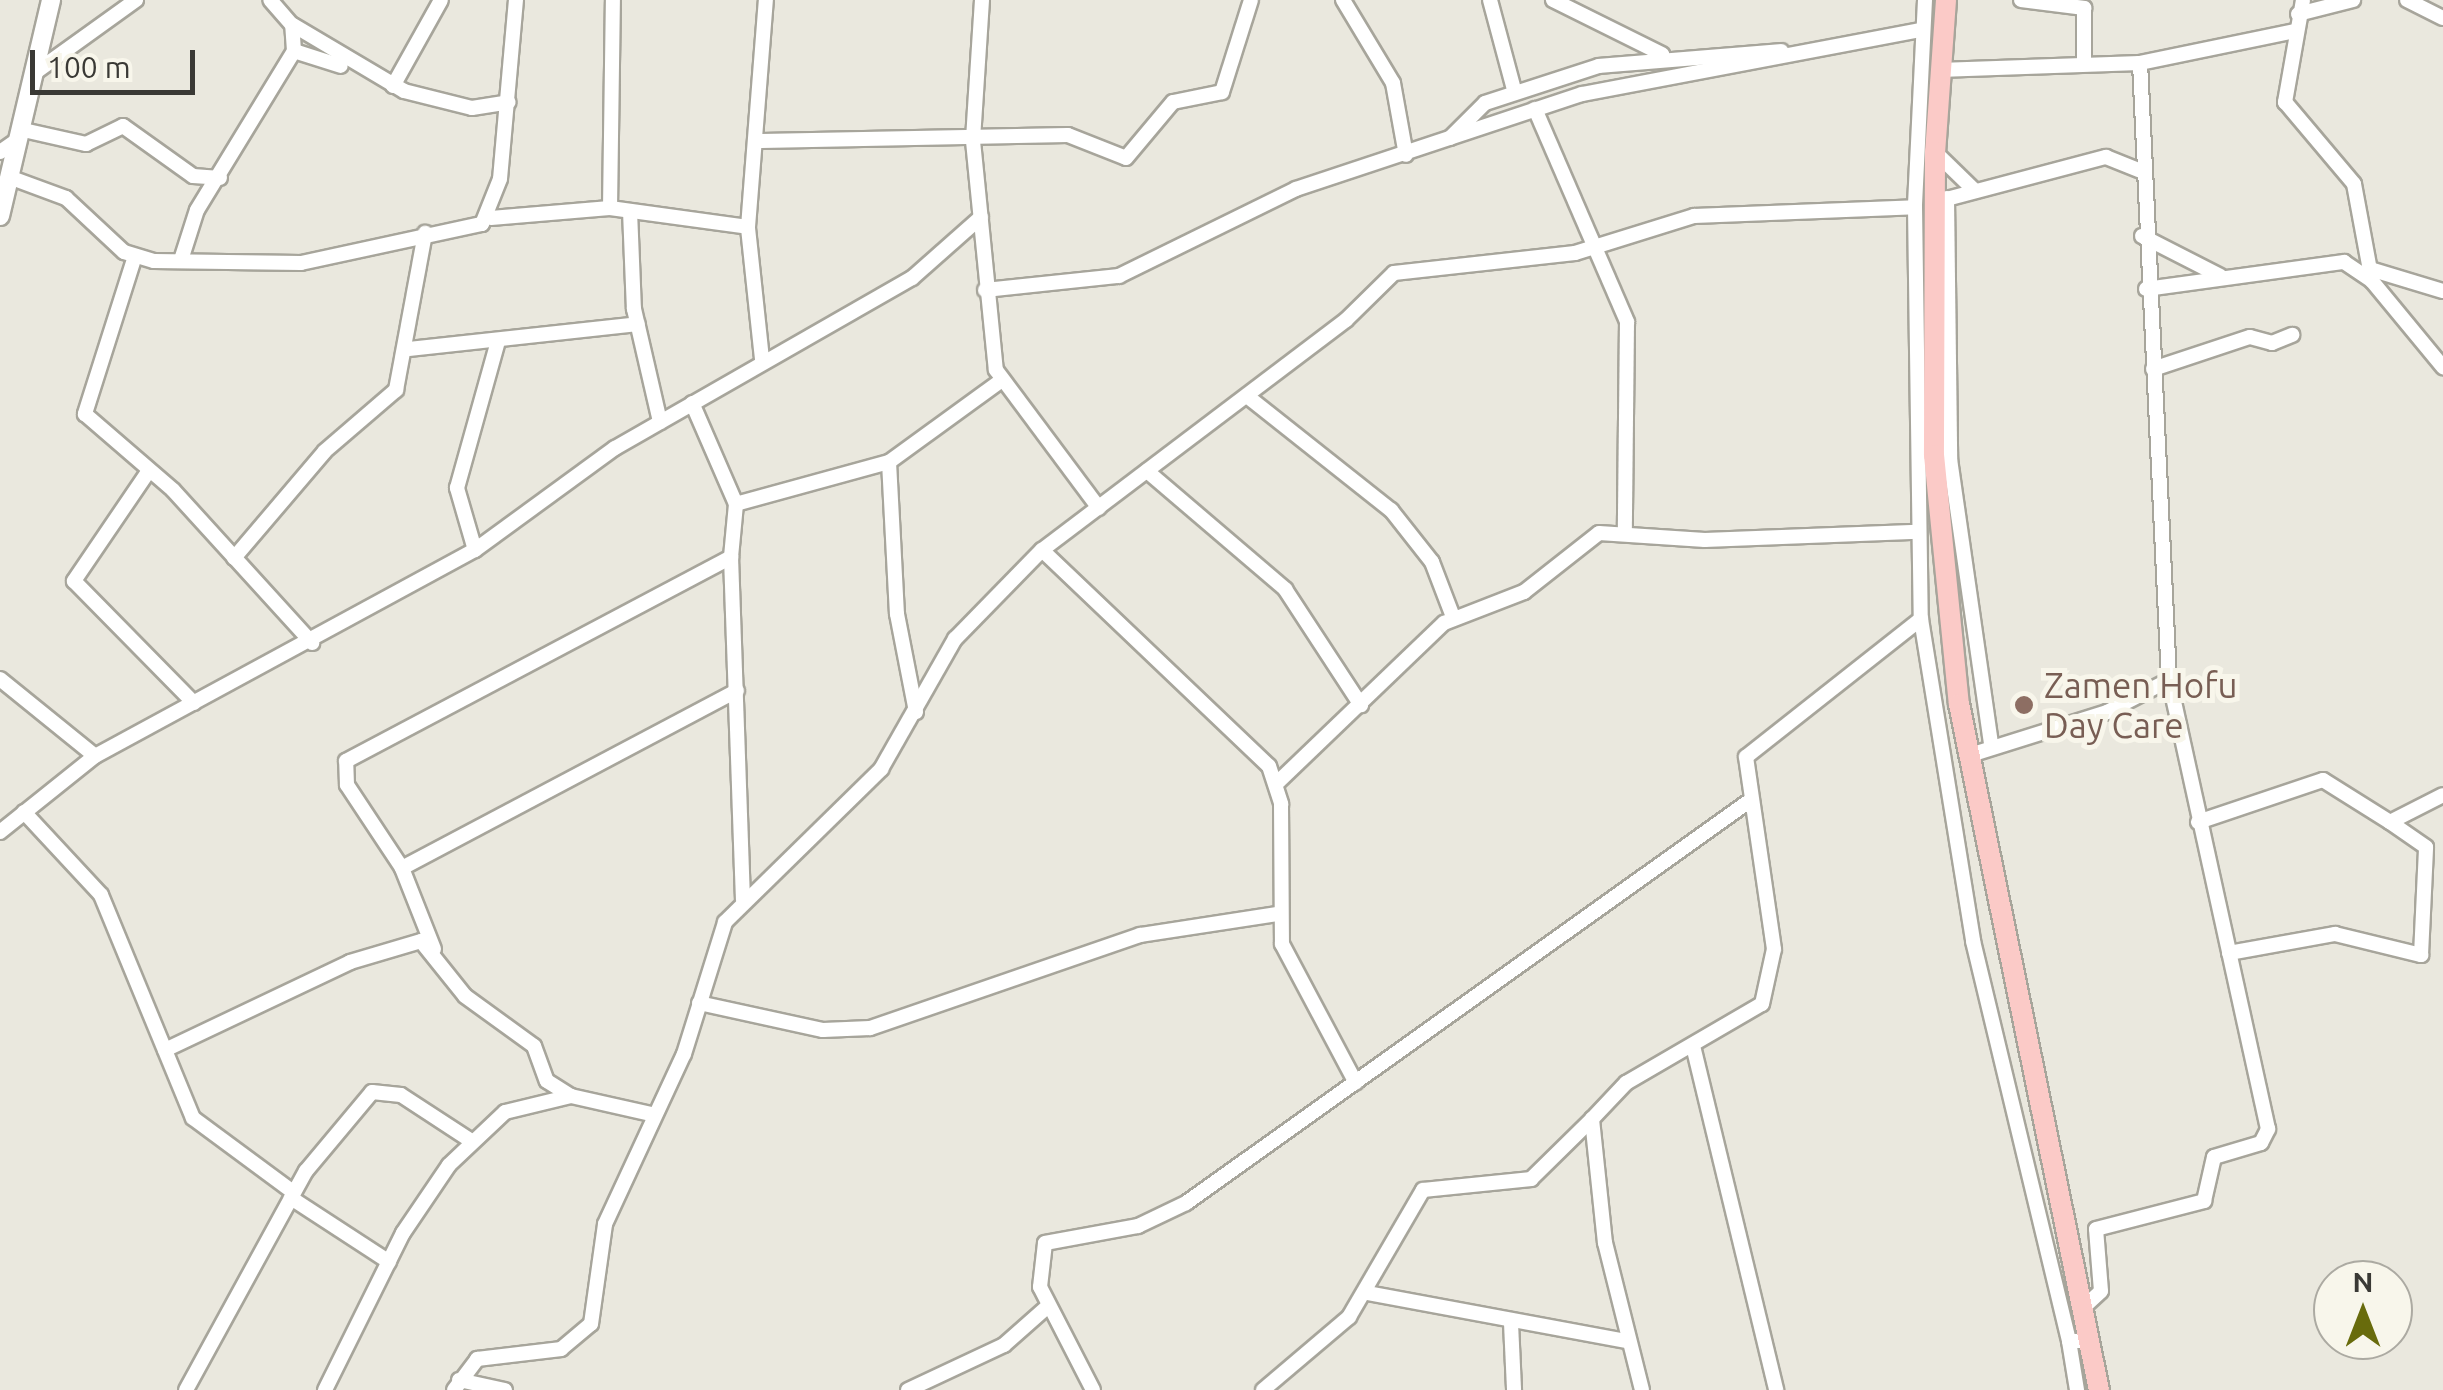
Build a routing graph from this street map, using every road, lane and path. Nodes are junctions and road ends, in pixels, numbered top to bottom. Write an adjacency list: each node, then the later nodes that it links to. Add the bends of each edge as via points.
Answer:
1 (52, 0): 30 (street)
2 (136, 0): 30 (street)
3 (270, 0): 20 (street)
4 (441, 0): 31 (street)
5 (516, 0): 33 (street)
6 (613, 0): 51 (street)
7 (766, 0): 39 (street)
8 (982, 0): 40 (street)
9 (1251, 0): 40 (street, via 1222,92 1173,102 1136,153 1109,154 1068,135)
10 (1343, 0): 44 (street, via 1393,83)
11 (1490, 0): 32 (street)
12 (1553, 0): 25 (street)
13 (1925, 0): 21 (street)
14 (1946, 0): 28 (main road)
15 (2020, 0): 26 (street, via 2084,8)
16 (2353, 0): 18 (street)
17 (2407, 0): 19 (street)
18 (2301, 7): 22 (street)
19 (2443, 18)
20 (292, 25): 23 (street); 29 (street)
21 (1922, 30): 24 (street); 50 (street)
22 (2295, 31): 27 (street); 62 (street, via 2287,110 2354,184)
23 (294, 50): 29 (street); 48 (street)
24 (1784, 51): 25 (street); 34 (street)
25 (1667, 56): 32 (street)
26 (2084, 64): 27 (street); 28 (street)
27 (2140, 64): 38 (street)
28 (1939, 70): 43 (main road)
29 (360, 71): 31 (street)
30 (33, 74): 37 (street)
31 (394, 86): 35 (street)
32 (1515, 93): 41 (street, via 1486,103)
33 (509, 102): 35 (street); 36 (street)
34 (1536, 109): 41 (street); 59 (street)
35 (492, 110): 36 (street)
36 (508, 124): 55 (street)
37 (18, 134): 42 (street); 47 (street); 48 (street, via 86,144 123,126 192,176)
38 (2140, 139): 45 (street); 46 (street)
39 (761, 141): 40 (street); 56 (street)
40 (973, 142): 54 (street)
41 (1446, 143): 44 (street)
42 (0, 152)
43 (1934, 152): 49 (street); 50 (main road)
44 (1406, 155): 65 (street, via 1296,188 1119,276)
45 (2116, 158): 46 (street); 49 (street)
46 (2139, 170): 58 (street)
47 (9, 178): 53 (street); 60 (street, via 66,198)
48 (220, 178): 61 (street, via 197,210)
49 (1973, 189): 50 (street)
50 (1932, 203): 59 (street, via 1694,216); 84 (street); 98 (street, via 1950,459); 100 (main road, via 1934,455)
51 (610, 208): 52 (street); 55 (street)
52 (630, 211): 56 (street); 67 (street)
53 (0, 216)
54 (981, 217): 65 (street); 71 (street, via 912,278)
55 (491, 218): 57 (street)
56 (748, 227): 71 (street)
57 (425, 233): 61 (street, via 301,263); 70 (street)
58 (2142, 236): 63 (street); 64 (street)
59 (1600, 244): 75 (street, via 1394,273); 83 (street, via 1629,337)
60 (135, 256): 61 (street); 80 (street, via 82,406)
61 (181, 260)
62 (2371, 275): 63 (street, via 2325,260); 66 (street); 72 (street)
63 (2220, 276): 64 (street)
64 (2146, 289): 73 (street)
65 (985, 290): 74 (street)
66 (2443, 291)
67 (638, 324): 69 (street); 77 (street)
68 (2292, 335): 73 (street, via 2272,343 2250,337)
69 (498, 341): 70 (street); 85 (street, via 457,488)
70 (409, 348): 88 (street, via 396,390 325,451)
71 (762, 359): 76 (street)
72 (2443, 367)
73 (2154, 369): 93 (street)
74 (1002, 380): 78 (street); 82 (street)
75 (1247, 396): 79 (street); 89 (street, via 1391,510 1432,562)
76 (692, 404): 77 (street); 81 (street)
77 (660, 422): 85 (street)
78 (889, 462): 81 (street); 97 (street, via 900,640)
79 (1147, 471): 82 (street); 96 (street, via 1286,589)
80 (148, 472): 88 (street); 95 (street, via 74,581)
81 (736, 504): 87 (street)
82 (1099, 508): 86 (street)
83 (1625, 530): 84 (street, via 1705,540); 89 (street, via 1588,538 1524,592)
84 (1916, 532): 90 (street)
85 (475, 550): 91 (street)
86 (1042, 550): 97 (street, via 975,612); 101 (street, via 1231,722)
87 (731, 557): 94 (street); 108 (street, via 346,761 347,785)
88 (234, 558): 91 (street)
89 (1453, 617): 96 (street)
90 (1921, 619): 103 (street, via 1757,744 1744,770); 128 (street, via 1973,940)
91 (312, 643): 95 (street)
92 (0, 679): 99 (street)
93 (2168, 680): 98 (street, via 2106,712); 105 (street)
94 (737, 691): 108 (street); 109 (street)
95 (194, 703): 99 (street)
96 (1361, 705): 101 (street)
97 (916, 712): 109 (street, via 881,769)
98 (1991, 746): 100 (street)
99 (95, 756): 104 (street)
100 (1967, 756): 125 (main road)
101 (1278, 782): 110 (street)
102 (2443, 796): 106 (street)
103 (1748, 802): 115 (street, via 1770,914 1770,988 1762,1004); 116 (street)
104 (24, 812): 107 (street); 114 (street, via 86,869)
105 (2198, 822): 106 (street, via 2322,780); 112 (street)
106 (2390, 822): 112 (street, via 2426,847 2421,955 2335,934)
107 (0, 832)
108 (402, 868): 111 (street)
109 (743, 900): 113 (street, via 725,922)
110 (1278, 914): 113 (street, via 1140,935 870,1028 823,1030); 116 (street, via 1288,963)
111 (434, 949): 114 (street, via 400,942); 117 (street, via 465,996 534,1046 541,1075)
112 (2229, 953): 125 (street, via 2267,1139 2214,1157 2204,1201 2096,1229 2100,1291)
113 (699, 1004): 118 (street)
114 (165, 1050): 121 (street, via 199,1126)
115 (1694, 1050): 119 (street, via 1626,1083); 138 (street)
116 (1356, 1084): 124 (street, via 1162,1218 1045,1243 1036,1262)
117 (571, 1096): 118 (street); 120 (street, via 505,1112)
118 (655, 1115): 129 (street, via 604,1224 591,1324 561,1349 476,1359)
119 (1592, 1119): 123 (street, via 1531,1178 1423,1190); 127 (street, via 1599,1208)
120 (470, 1140): 121 (street, via 430,1109 379,1088); 122 (street)
121 (292, 1195): 122 (street); 130 (street)
122 (390, 1262): 131 (street)
123 (1366, 1293): 126 (street); 135 (street)
124 (1047, 1307): 133 (street, via 1004,1345); 134 (street)
125 (2084, 1307): 128 (main road)
126 (1512, 1322): 127 (street); 136 (street)
127 (1627, 1341): 137 (street)
128 (2080, 1341): 139 (street); 140 (main road)
129 (456, 1385): 132 (street)
130 (186, 1390)
131 (325, 1390)
132 (505, 1390)
133 (908, 1390)
134 (1094, 1390)
135 (1263, 1390)
136 (1514, 1390)
137 (1642, 1390)
138 (1776, 1390)
139 (2077, 1390)
140 (2099, 1390)

